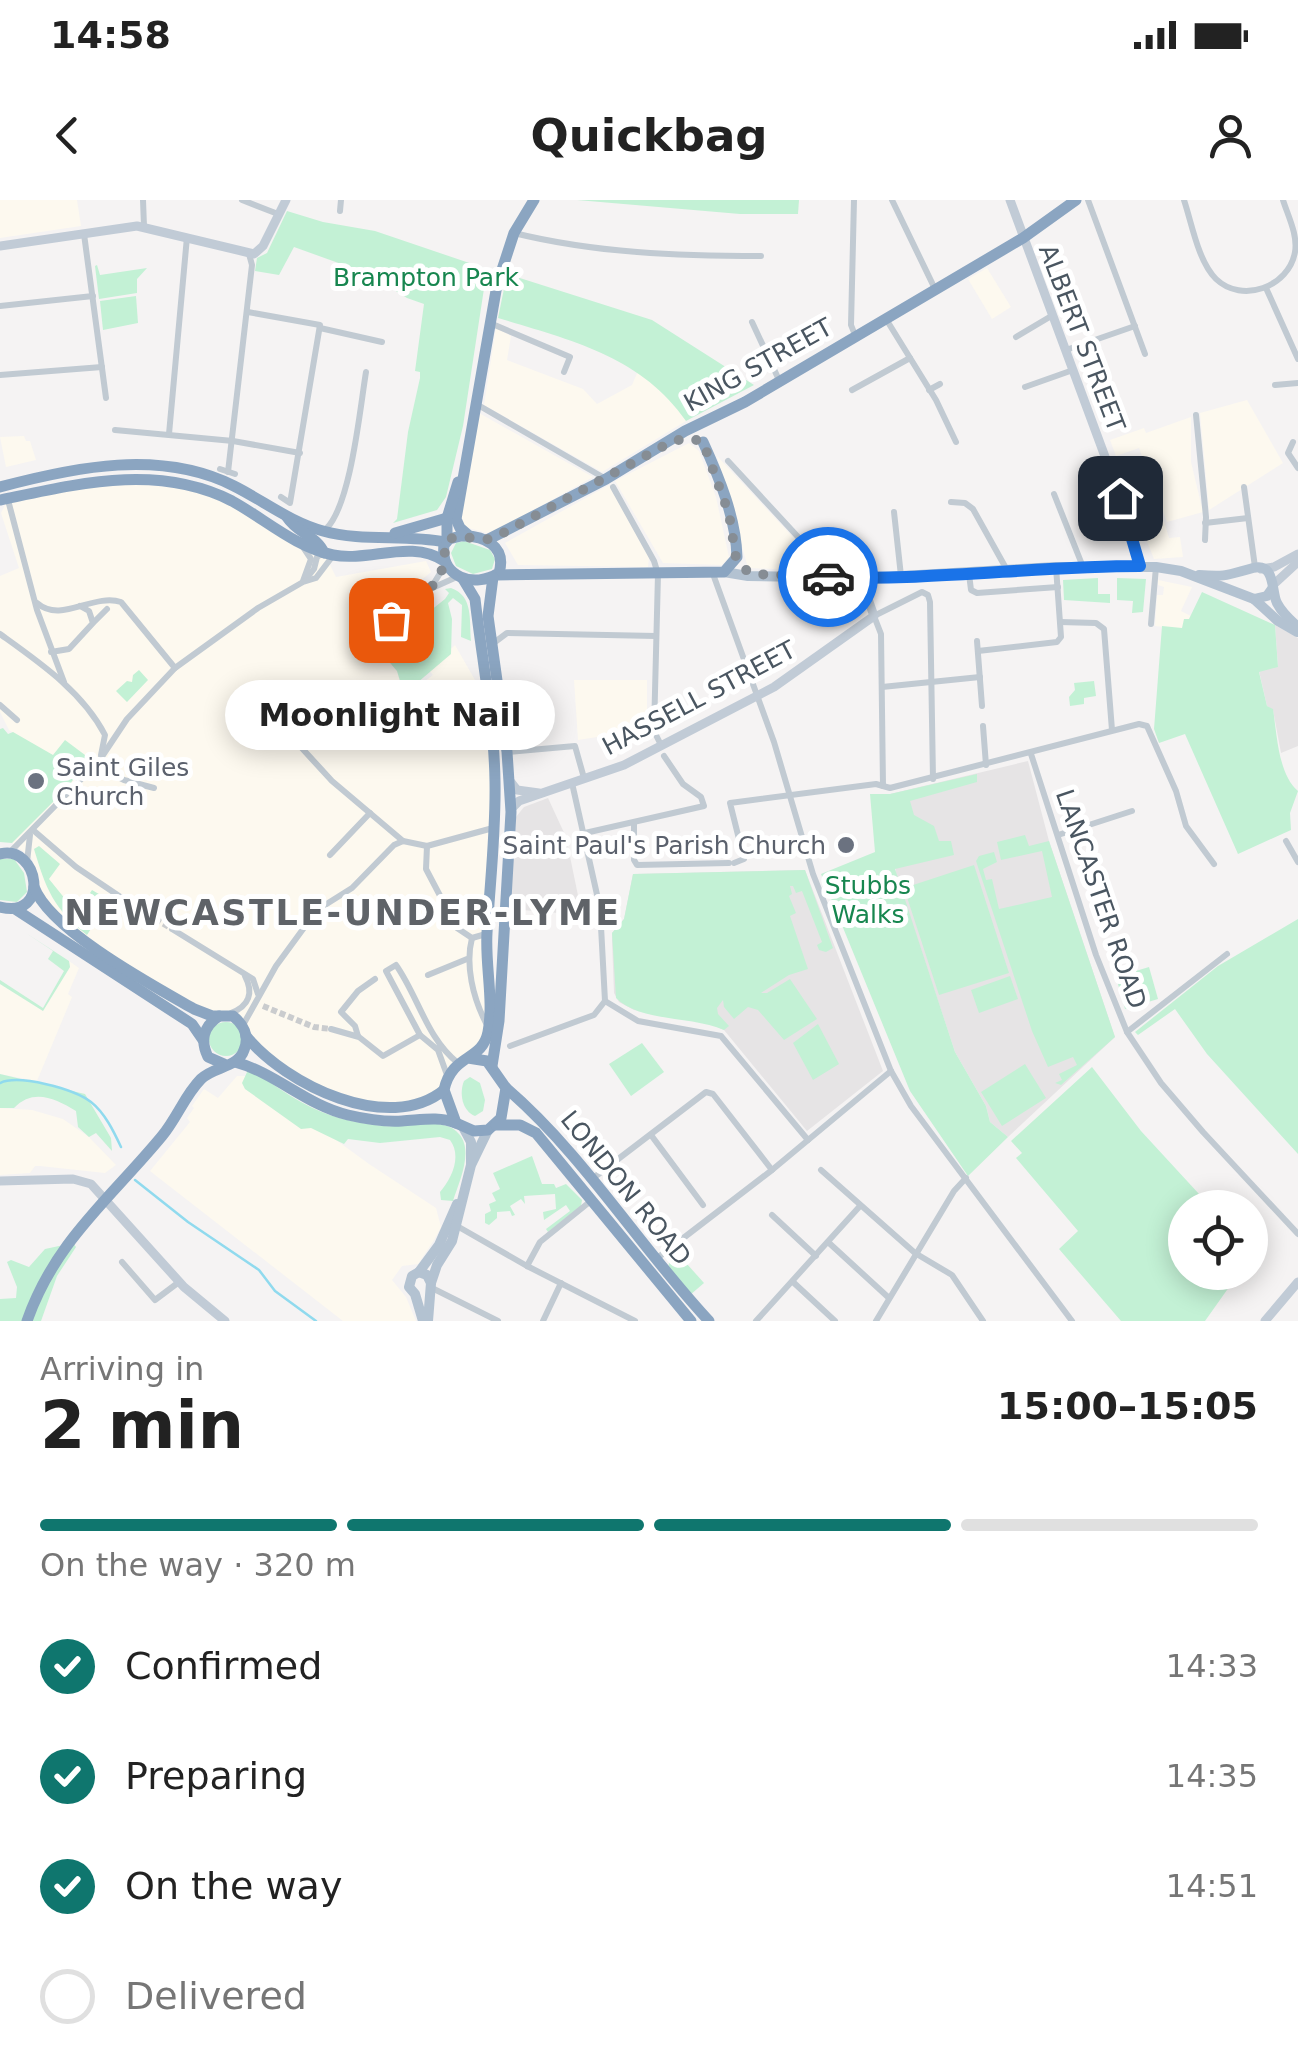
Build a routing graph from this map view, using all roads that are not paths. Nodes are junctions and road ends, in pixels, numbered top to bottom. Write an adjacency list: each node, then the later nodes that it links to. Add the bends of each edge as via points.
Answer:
1 (143, 200): 15 (street)
2 (286, 200): 14 (street)
3 (341, 200): 13 (street)
4 (534, 200): 17 (highway)
5 (854, 200): 34 (street)
6 (892, 200): 24 (street)
7 (1010, 200): 19 (street, ALBERT STREET)
8 (1076, 200): 19 (highway, KING STREET)
9 (1088, 200): 32 (street)
10 (1184, 200): 23 (street, via 1214,277 1236,289)
11 (1283, 200): 23 (street, via 1296,249 1289,269)
12 (247, 201): 14 (street)
13 (340, 211)
14 (279, 215): 21 (street, via 262,246)
15 (144, 226): 16 (street); 18 (street)
16 (84, 233): 20 (street); 25 (street)
17 (514, 233): 22 (street, via 668,255); 30 (highway)
18 (187, 236): 21 (street); 58 (street)
19 (1024, 238): 24 (highway, KING STREET); 28 (street, ALBERT STREET)
20 (0, 246)
21 (249, 254): 27 (street)
22 (761, 256)
23 (1266, 288): 40 (street)
24 (935, 290): 29 (highway, KING STREET)
25 (93, 296): 26 (street); 41 (street)
26 (0, 306)
27 (248, 312): 33 (street); 60 (street)
28 (1054, 315): 35 (street); 37 (street, ALBERT STREET)
29 (886, 319): 34 (highway, KING STREET); 39 (street)
30 (490, 322): 44 (street, via 570,357); 54 (highway)
31 (752, 322): 46 (street)
32 (1135, 326): 37 (street); 38 (street)
33 (320, 328): 36 (street); 64 (street)
34 (855, 336): 46 (highway, KING STREET)
35 (1016, 337)
36 (382, 342)
37 (1066, 350): 42 (street, ALBERT STREET)
38 (1146, 354)
39 (910, 358): 51 (street); 52 (street)
40 (1298, 360)
41 (102, 367): 45 (street); 53 (street)
42 (1073, 370): 50 (street); 94 (street, ALBERT STREET)
43 (366, 372): 77 (street)
44 (564, 372)
45 (0, 375)
46 (780, 381): 56 (highway, KING STREET)
47 (1298, 383): 49 (street)
48 (940, 384): 52 (street)
49 (1275, 385)
50 (1025, 386)
51 (852, 390)
52 (929, 390): 62 (street)
53 (106, 398)
54 (477, 405): 67 (highway); 69 (street)
55 (1196, 415): 81 (street)
56 (710, 421): 59 (highway, KING STREET); 61 (highway)
57 (115, 430): 58 (street)
58 (169, 434): 60 (street)
59 (673, 441): 61 (highway); 69 (highway, KING STREET)
60 (232, 442): 64 (street); 68 (street)
61 (703, 442): 96 (highway, via 729,514)
62 (956, 442)
63 (1294, 442): 66 (street, via 1288,454)
64 (300, 453): 73 (street, via 290,502)
65 (730, 467): 106 (street)
66 (1298, 468)
67 (463, 469): 79 (highway); 83 (highway, via 456,519)
68 (228, 472)
69 (610, 483): 86 (highway, KING STREET); 101 (street)
70 (0, 486): 78 (highway, via 88,466 164,468 222,481)
71 (1244, 488): 80 (street)
72 (1054, 494): 93 (street)
73 (281, 497)
74 (4, 500): 89 (highway, via 102,480 187,485 234,502); 115 (street)
75 (952, 502): 99 (street, via 973,509)
76 (894, 512): 108 (street)
77 (336, 516): 82 (street); 84 (street)
78 (287, 517): 82 (highway); 90 (highway)
79 (446, 518): 85 (highway); 88 (highway)
80 (1248, 518): 81 (street); 98 (street)
81 (1206, 522): 87 (street)
82 (323, 531): 84 (highway)
83 (468, 535): 86 (highway); 88 (highway)
84 (350, 536): 85 (highway); 90 (highway)
85 (381, 537): 88 (highway)
86 (487, 540): 104 (highway, via 500,555)
87 (1205, 540)
88 (446, 541): 92 (highway)
89 (298, 542): 90 (highway); 109 (street, via 311,559)
90 (327, 558): 92 (highway, via 423,551); 109 (street, via 317,556)
91 (1298, 558): 98 (street); 111 (street)
92 (445, 562): 105 (highway); 112 (street)
93 (1083, 566): 94 (main road); 97 (main road)
94 (1140, 566): 95 (main road)
95 (1156, 566): 100 (main road); 123 (street)
96 (726, 567): 101 (highway); 102 (main road); 102 (main road); 139 (street)
97 (1056, 567): 99 (main road); 110 (street)
98 (1254, 570): 100 (main road, via 1223,577); 111 (main road, via 1271,576); 114 (main road, via 1242,586)
99 (1007, 571): 103 (main road)
100 (1184, 572): 114 (main road)
101 (658, 574): 104 (highway); 127 (street)
102 (754, 574): 106 (main road)
103 (970, 574): 108 (main road); 113 (street)
104 (495, 576): 105 (highway, via 476,582); 128 (highway, via 488,599)
105 (461, 577): 112 (street); 167 (highway, via 475,599 494,764)
106 (835, 577): 107 (main road)
107 (867, 578): 108 (main road); 120 (street)
108 (901, 578)
109 (303, 582): 134 (street)
110 (1058, 587): 113 (street); 121 (street)
111 (1273, 587): 114 (main road, via 1267,596); 124 (main road)
112 (430, 589): 130 (street)
113 (971, 590): 116 (street)
114 (1252, 598): 124 (main road)
115 (36, 602): 119 (street); 125 (street)
116 (972, 604)
117 (79, 606): 119 (street); 122 (street); 134 (street, via 121,602)
118 (107, 609): 122 (street)
119 (57, 612): 125 (street)
120 (874, 616): 137 (street, HASSELL STREET, via 918,594 930,598); 138 (street); 139 (street, HASSELL STREET)
121 (1060, 622): 131 (street, via 1061,637 1052,644); 146 (street, via 1104,629)
122 (93, 623): 132 (street, via 69,649)
123 (1151, 624)
124 (1298, 630)
125 (45, 631): 132 (street)
126 (0, 634): 133 (street)
127 (656, 636): 128 (street, via 507,633); 147 (street, via 654,731)
128 (496, 641): 149 (highway)
129 (977, 641): 131 (street)
130 (355, 650)
131 (978, 650): 135 (street)
132 (52, 655): 133 (street, via 47,666); 136 (street)
133 (40, 664): 136 (street)
134 (175, 668): 142 (street)
135 (980, 677): 137 (street); 141 (street)
136 (64, 682): 144 (street)
137 (932, 682): 138 (street); 156 (street)
138 (882, 686): 158 (street)
139 (758, 695): 147 (street, HASSELL STREET); 161 (street)
140 (0, 704): 143 (street)
141 (982, 706)
142 (127, 719): 144 (street); 152 (street)
143 (18, 720)
144 (100, 725): 152 (street, via 106,742)
145 (983, 726): 153 (street)
146 (1112, 730): 150 (street); 178 (street, via 1147,726 1186,826)
147 (661, 744): 155 (street, HASSELL STREET)
148 (299, 745): 164 (street)
149 (506, 752): 154 (highway); 155 (street, via 575,746)
150 (1032, 754): 153 (street); 170 (street, LANCASTER ROAD)
151 (664, 756): 165 (street, via 704,806)
152 (97, 763): 159 (street); 168 (street)
153 (986, 765): 156 (street)
154 (509, 776): 160 (street, via 517,790); 162 (highway)
155 (584, 778): 157 (street, HASSELL STREET)
156 (933, 779): 158 (street)
157 (572, 783): 160 (street, HASSELL STREET); 169 (street)
158 (883, 786): 161 (street)
159 (154, 788)
160 (542, 794): 162 (street, HASSELL STREET)
161 (790, 796): 165 (street, via 730,803 744,859 732,863 637,865); 205 (street, via 813,874)
162 (510, 809): 166 (highway)
163 (1132, 812): 170 (street)
164 (370, 813): 171 (street); 175 (street)
165 (634, 823): 169 (street)
166 (510, 827): 167 (highway); 204 (highway)
167 (494, 828): 173 (street); 183 (highway)
168 (32, 832): 174 (street); 177 (street); 180 (street)
169 (585, 833): 191 (street, via 602,918)
170 (1058, 834): 197 (street, LANCASTER ROAD)
171 (404, 841): 173 (street); 190 (street, via 316,910)
172 (1286, 841): 176 (street)
173 (427, 846): 184 (street, via 426,869 456,928)
174 (3, 853): 177 (highway)
175 (330, 855)
176 (1298, 862)
177 (27, 863): 179 (highway)
178 (1214, 864)
179 (34, 887): 181 (highway, via 30,901); 193 (highway, via 67,928 194,1010)
180 (125, 900)
181 (6, 910): 200 (highway, via 192,1024)
182 (172, 929): 187 (street)
183 (487, 933): 184 (street); 195 (highway)
184 (472, 938): 186 (street)
185 (1227, 954): 197 (street)
186 (467, 959): 188 (street); 195 (street)
187 (245, 975): 190 (street, via 257,983); 193 (street, via 250,996 240,1009)
188 (428, 975)
189 (375, 978): 199 (street, via 341,1012)
190 (256, 999): 192 (street); 196 (street)
191 (605, 1001): 201 (street, via 594,1015); 212 (street, via 648,1024 721,1036)
192 (263, 1006)
193 (221, 1016): 196 (highway, via 233,1016); 200 (highway, via 209,1024)
194 (331, 1028): 199 (street)
195 (489, 1028): 202 (highway, via 481,1049)
196 (244, 1031): 203 (highway, via 244,1052); 207 (highway, via 270,1059 311,1086 353,1102 418,1106)
197 (1126, 1032): 226 (street, LANCASTER ROAD, via 1203,1132)
198 (420, 1035): 199 (street, via 383,1056); 202 (street, via 386,971 396,964 439,1044); 207 (street, via 438,1050)
199 (359, 1037)
200 (204, 1044): 203 (highway, via 212,1060); 206 (highway)
201 (510, 1046)
202 (463, 1060): 204 (highway, via 483,1059); 207 (highway)
203 (231, 1063): 206 (highway); 209 (highway, via 260,1070 312,1102 351,1116 436,1118)
204 (492, 1066): 208 (highway)
205 (891, 1071): 212 (street); 216 (street)
206 (201, 1078): 220 (highway, via 163,1135)
207 (446, 1083): 209 (highway)
208 (506, 1088): 210 (highway, via 504,1110); 217 (highway, LONDON ROAD)
209 (460, 1126): 210 (highway); 213 (main road, via 471,1142)
210 (492, 1128): 213 (main road); 221 (highway, LONDON ROAD, via 520,1125 536,1133)
211 (651, 1135): 214 (street, via 712,1092); 217 (street); 222 (street)
212 (806, 1142): 214 (street)
213 (471, 1165): 219 (main road)
214 (772, 1170): 230 (street)
215 (822, 1170): 223 (street)
216 (966, 1178): 228 (street); 253 (street)
217 (591, 1180): 230 (highway, LONDON ROAD)
218 (0, 1182): 220 (street, via 74,1178)
219 (465, 1188): 225 (main road); 233 (main road, via 440,1245)
220 (105, 1196): 234 (street); 241 (highway, via 58,1254)
221 (592, 1200): 232 (street, via 540,1242); 247 (highway, LONDON ROAD)
222 (704, 1205)
223 (860, 1206): 227 (street); 228 (street)
224 (772, 1215): 229 (street)
225 (457, 1226): 232 (street); 238 (main road)
226 (1298, 1234)
227 (828, 1242): 229 (street); 240 (street)
228 (916, 1253): 240 (street); 252 (street, via 952,1275)
229 (816, 1256): 235 (street)
230 (654, 1260): 248 (highway, LONDON ROAD)
231 (122, 1262): 234 (street, via 155,1300)
232 (527, 1266): 237 (street)
233 (419, 1272): 238 (main road); 239 (main road, via 409,1282)
234 (179, 1282): 242 (street)
235 (792, 1282): 249 (street); 250 (street)
236 (1298, 1282): 254 (street)
237 (561, 1284): 245 (street); 246 (street)
238 (430, 1287): 239 (main road); 243 (main road); 244 (street)
239 (415, 1294): 243 (main road)
240 (888, 1298): 251 (street)
241 (27, 1321)
242 (225, 1321)
243 (426, 1321)
244 (498, 1321)
245 (543, 1321)
246 (635, 1321)
247 (692, 1321)
248 (709, 1321)
249 (756, 1321)
250 (835, 1321)
251 (876, 1321)
252 (983, 1321)
253 (1072, 1321)
254 (1265, 1321)

